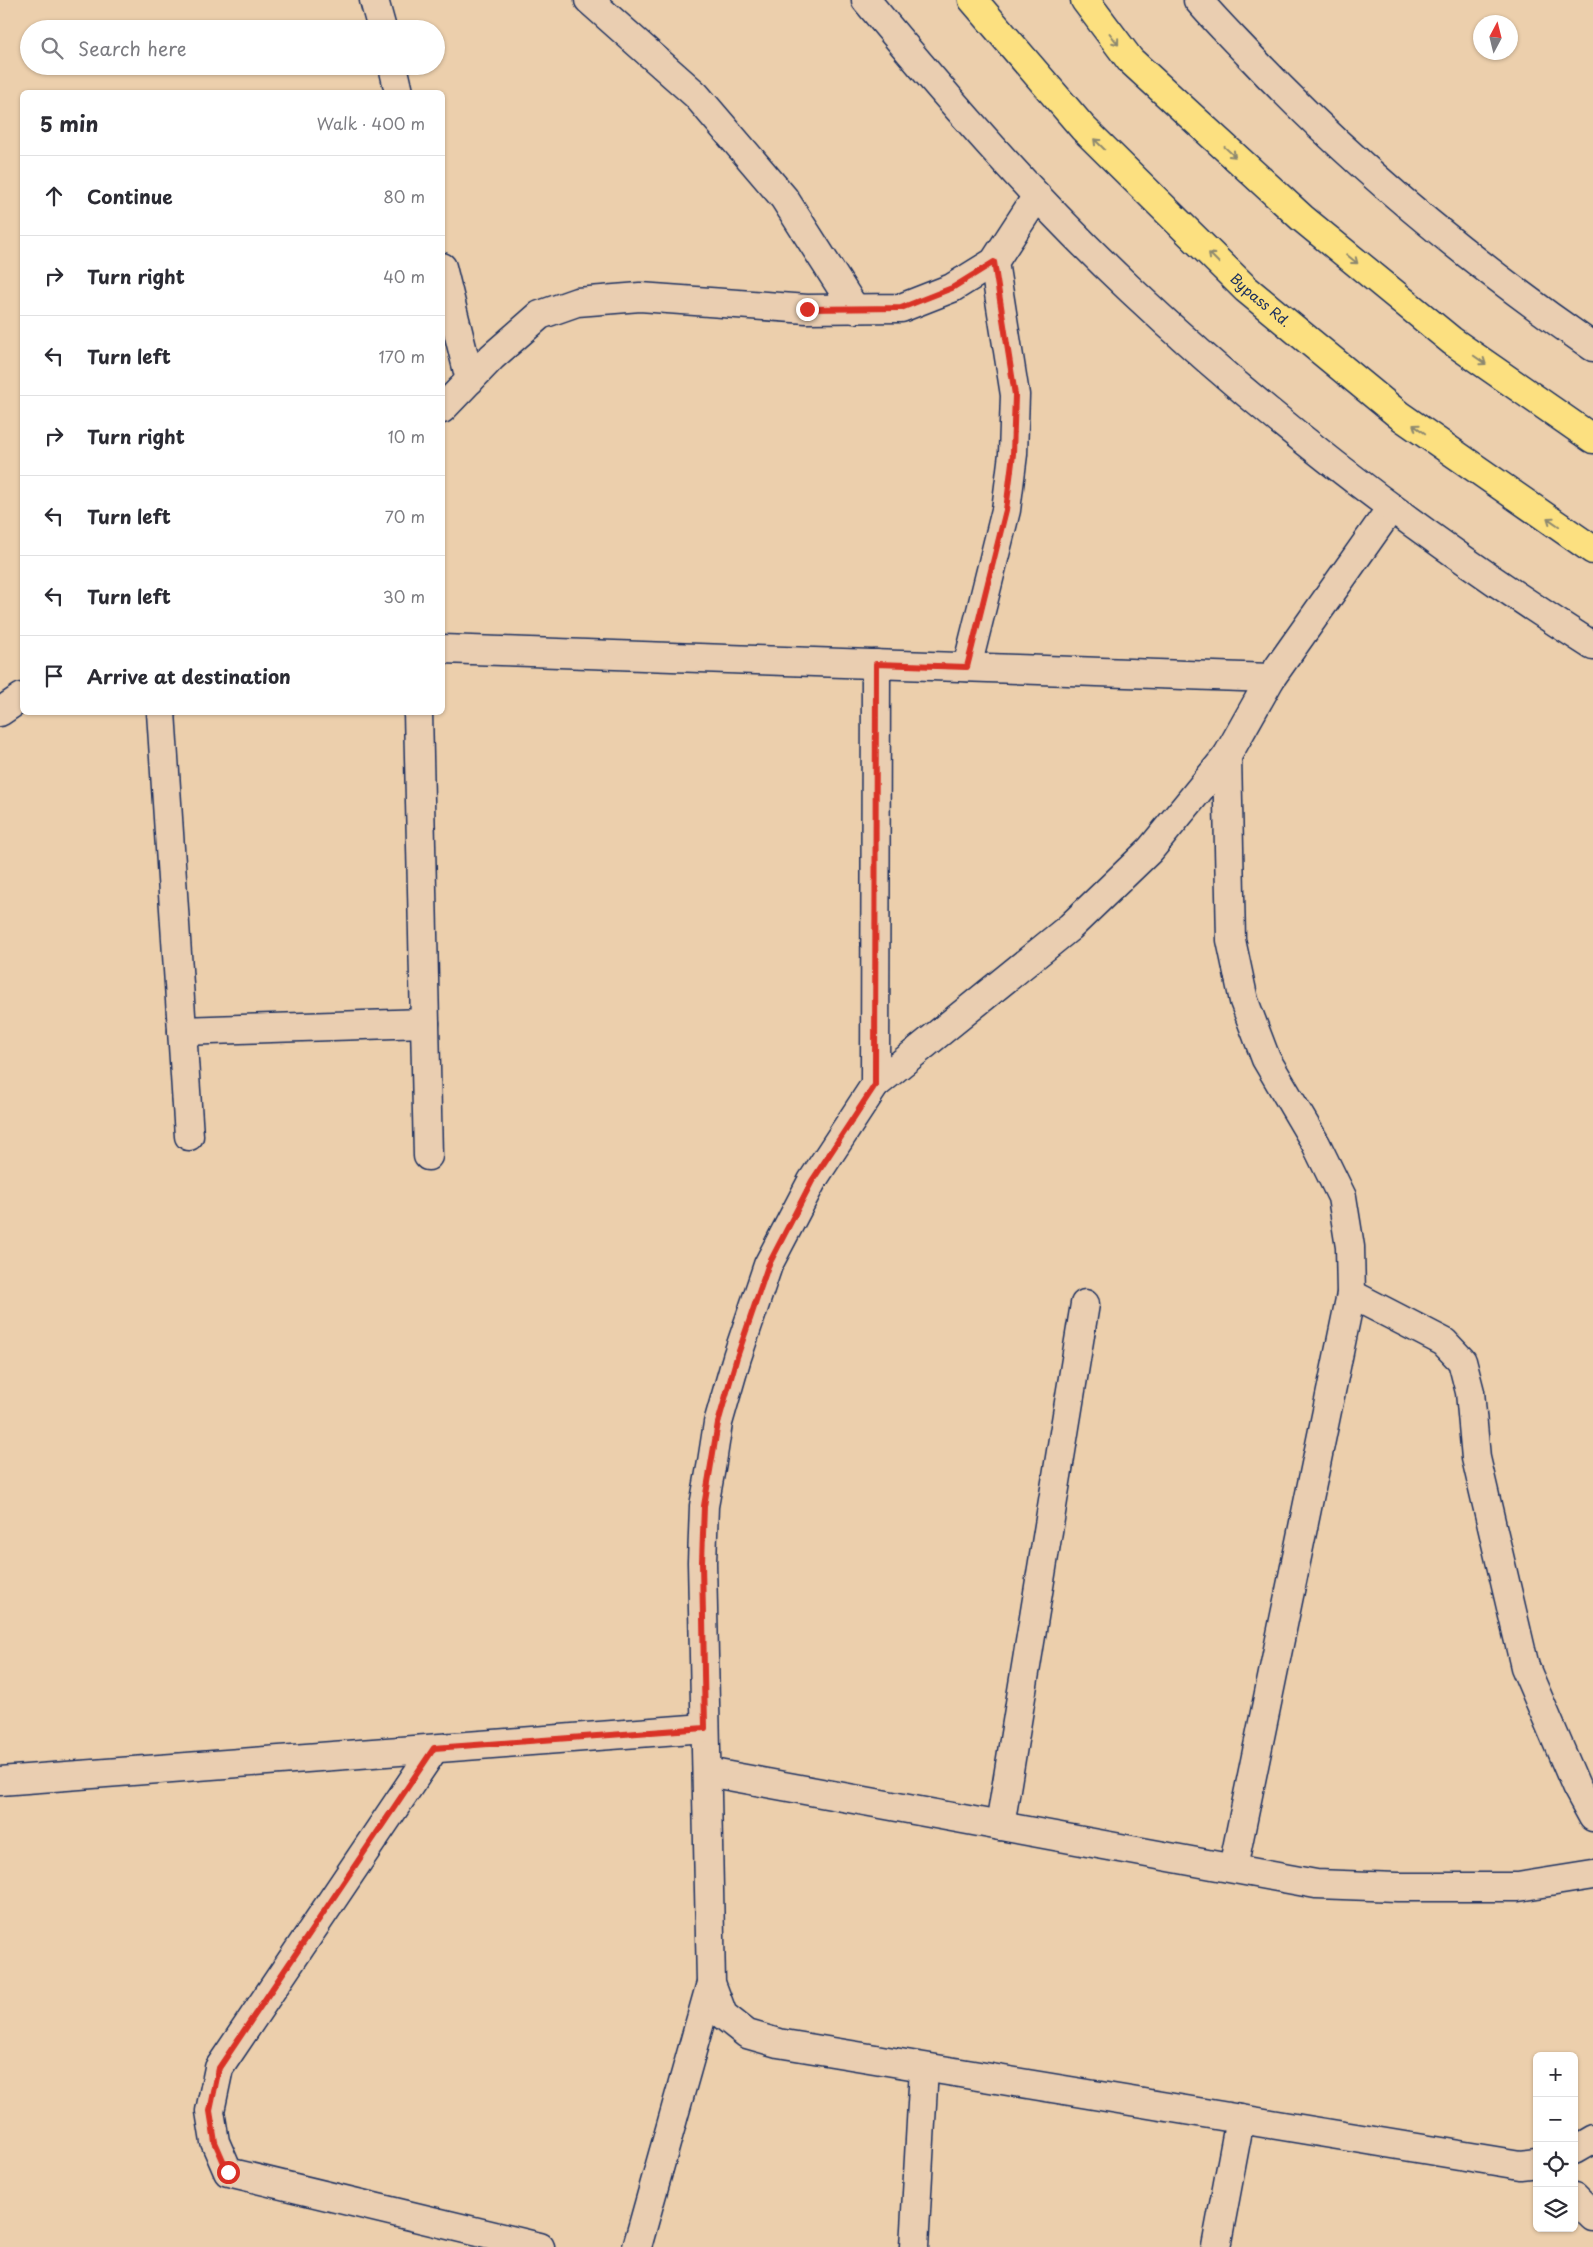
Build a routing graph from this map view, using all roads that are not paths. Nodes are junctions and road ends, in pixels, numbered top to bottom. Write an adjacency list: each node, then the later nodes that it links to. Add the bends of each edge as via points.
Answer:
1 (374, 0): 7 (street)
2 (589, 0): 13 (street, via 696,95 784,198)
3 (866, 0): 10 (street, via 948,99)
4 (974, 0): 19 (highway, Bypass Rd., one-way to 4, via 1399,415 1246,289 1083,128)
5 (1085, 0): 17 (highway, one-way to 17, via 1130,60 1302,218 1452,341)
6 (1198, 0): 14 (street, via 1280,88 1364,168 1461,250)
7 (380, 20)
8 (394, 75): 9 (street)
9 (398, 90)
10 (1037, 196): 11 (street); 18 (street, via 1130,289 1228,378)
11 (994, 262): 13 (street, via 952,288 901,308); 23 (street, via 1015,395 1013,454 1006,510)
12 (445, 279): 15 (street)
13 (855, 309): 15 (street, via 807,309 640,297 577,302 540,315)
14 (1593, 347)
15 (470, 380): 16 (street)
16 (445, 406)
17 (1593, 439)
18 (1391, 508): 20 (street, via 1518,598); 24 (street)
19 (1593, 550)
20 (1593, 646)
21 (445, 648): 22 (street)
22 (876, 664): 23 (street); 32 (street)
23 (967, 667): 24 (street)
24 (1271, 678): 29 (street)
25 (20, 698): 26 (street)
26 (0, 712)
27 (161, 715): 31 (street)
28 (418, 715): 30 (street)
29 (1228, 756): 32 (street, via 1150,850 1070,927); 35 (street, via 1231,940 1244,1001 1266,1059 1316,1144 1342,1197 1350,1247)
30 (425, 1023): 31 (street); 34 (street)
31 (182, 1031): 33 (street)
32 (875, 1085): 37 (street, via 812,1181 768,1266 718,1423 704,1506)
33 (189, 1136)
34 (428, 1156)
35 (1351, 1294): 41 (street, via 1444,1342 1462,1361 1470,1392 1476,1458 1526,1667 1576,1786); 43 (street)
36 (1085, 1304): 42 (street)
37 (705, 1728): 38 (street); 39 (street)
38 (434, 1748): 40 (street); 53 (street, via 219,2068 210,2111 215,2142 228,2172)
39 (707, 1772): 42 (street); 45 (street)
40 (0, 1780)
41 (1593, 1817)
42 (1000, 1826): 43 (street)
43 (1233, 1868): 44 (street, via 1316,1884 1397,1887 1518,1887)
44 (1593, 1875)
45 (710, 1983): 46 (street, via 723,2015 747,2034 778,2043); 54 (street)
46 (924, 2068): 47 (street); 55 (street)
47 (1240, 2119): 50 (street, via 1520,2165); 56 (street)
48 (1593, 2139): 49 (street)
49 (1578, 2148)
50 (1533, 2163)
51 (1578, 2202): 52 (street)
52 (1593, 2217)
53 (540, 2247)
54 (636, 2247)
55 (914, 2247)
56 (1216, 2247)

